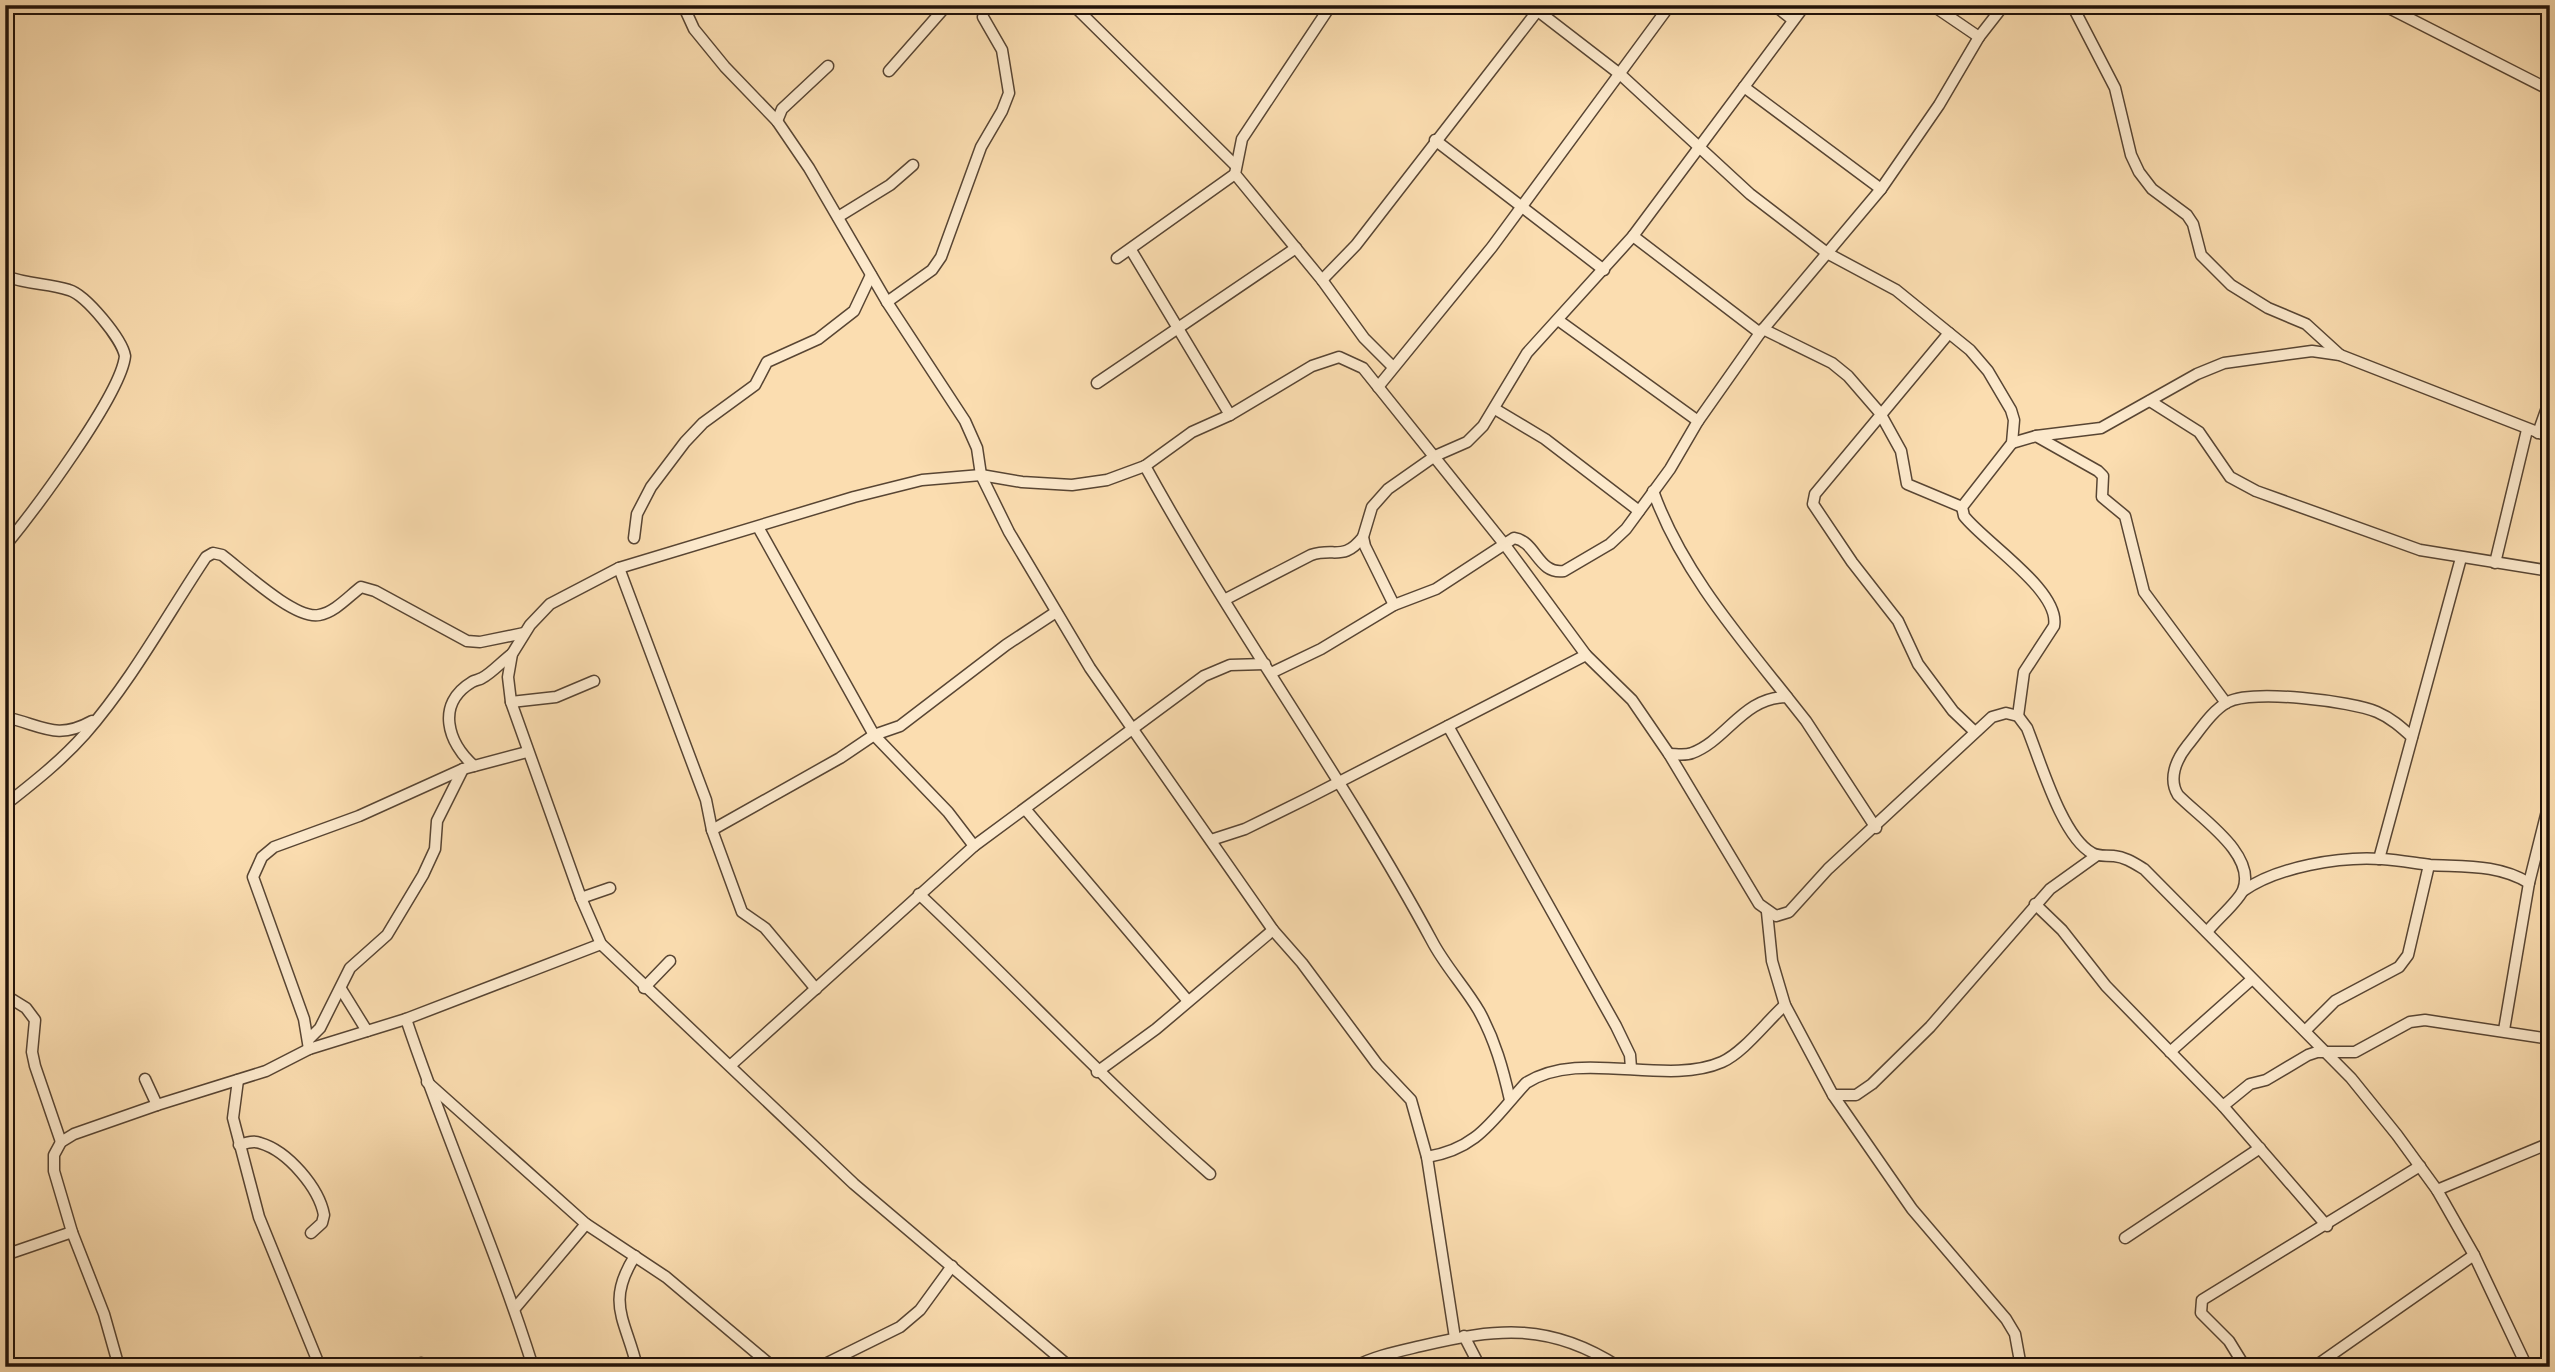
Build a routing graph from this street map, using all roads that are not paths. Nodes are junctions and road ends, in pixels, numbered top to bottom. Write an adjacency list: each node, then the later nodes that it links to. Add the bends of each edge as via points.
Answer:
1 (682, 5): 21 (street, via 694,29)
2 (947, 5): 17 (street)
3 (1073, 5): 25 (street)
4 (1331, 5): 25 (street, via 1242,139)
5 (1670, 5): 18 (street)
6 (1774, 5): 14 (street)
7 (1805, 5): 14 (street)
8 (1932, 5): 15 (street)
9 (2004, 5): 15 (street)
10 (2072, 5): 43 (street, via 2115,88 2139,172 2152,189 2187,215 2200,255 2231,285 2306,324)
11 (2383, 5): 20 (street)
12 (1540, 8): 18 (street); 22 (street)
13 (983, 18): 38 (street, via 1002,50 1009,93 981,147 941,257 932,270)
14 (1793, 20): 19 (street)
15 (1979, 37): 26 (street)
16 (828, 66): 21 (street, via 782,109)
17 (889, 71)
18 (1621, 75): 23 (street); 27 (street)
19 (1744, 87): 23 (street); 26 (street)
20 (2550, 90)
21 (776, 121): 28 (street)
22 (1434, 140): 27 (street); 37 (street, via 1356,245)
23 (1699, 148): 29 (street); 32 (street)
24 (913, 165): 28 (street)
25 (1235, 170): 30 (street); 31 (street)
26 (1881, 189): 32 (street)
27 (1521, 208): 34 (street); 44 (street)
28 (838, 217): 35 (street)
29 (1633, 236): 34 (street); 41 (street)
30 (1296, 248): 37 (street); 40 (street)
31 (1131, 250): 33 (street); 40 (street)
32 (1827, 253): 41 (street); 42 (street, via 1896,290)
33 (1117, 258)
34 (1604, 270): 39 (street)
35 (872, 275): 38 (street); 65 (street, via 854,311 818,339 767,362 755,385 685,442 651,487 638,514)
36 (5, 276): 67 (street, via 24,284 75,292 112,331 125,356 112,392)
37 (1322, 280): 44 (street, via 1364,338)
38 (887, 302): 59 (street, via 965,421 977,448)
39 (1558, 320): 49 (street, via 1527,353); 52 (street)
40 (1177, 330): 45 (street); 51 (street)
41 (1762, 331): 50 (street, via 1841,369); 52 (street)
42 (1949, 332): 50 (street); 56 (street, via 1979,361 2003,395 2014,420)
43 (2340, 355): 48 (street, via 2312,351 2224,363); 53 (street)
44 (1393, 367): 46 (street)
45 (1097, 383)
46 (1378, 387): 51 (street, via 1363,368 1339,357 1312,366); 57 (street)
47 (2550, 399): 53 (street)
48 (2150, 401): 54 (street, via 2101,428); 68 (street, via 2199,432 2230,477 2240,484 2420,550)
49 (1495, 409): 57 (street, via 1467,442); 62 (street, via 1545,439)
50 (1880, 413): 61 (street, via 1901,451 1907,484); 88 (street, via 1815,494 1813,504 1898,621 1918,664)
51 (1230, 415): 58 (street, via 1192,432)
52 (1698, 421): 60 (street)
53 (2533, 431): 55 (street); 69 (street)
54 (2036, 436): 56 (street); 82 (street, via 2103,476 2102,497 2124,516 2144,592)
55 (2550, 437)
56 (2012, 443): 61 (street)
57 (1435, 456): 64 (street, via 1388,489 1372,507); 66 (street)
58 (1145, 466): 59 (street, via 1107,480 1072,485); 72 (street)
59 (981, 475): 63 (street, via 922,480); 74 (street)
60 (1653, 491): 62 (street); 80 (street, via 1703,587)
61 (1962, 507): 83 (street, via 1971,526 2026,575 2056,618 2024,671)
62 (1639, 511): 66 (street, via 1611,544 1564,571 1549,570 1520,539)
63 (758, 527): 70 (street); 89 (street)
64 (1363, 537): 72 (street, via 1348,552 1311,555); 73 (street)
65 (634, 538)
66 (1506, 544): 73 (street, via 1436,589); 77 (street)
67 (5, 546)
68 (2461, 558): 69 (street); 90 (street)
69 (2495, 563): 71 (street)
70 (619, 568): 75 (street, via 550,604); 99 (street, via 706,800)
71 (2550, 571)
72 (1226, 600): 78 (street)
73 (1394, 605): 78 (street, via 1321,649)
74 (1056, 612): 87 (street); 89 (street, via 900,726)
75 (524, 633): 76 (street); 85 (street, via 467,641 361,587 323,614 310,616 213,553)
76 (512, 654): 81 (street, via 508,677); 93 (street, via 484,678 471,682 451,710 450,735)
77 (1586, 654): 86 (street); 92 (street, via 1632,700)
78 (1268, 669): 87 (street, via 1218,668); 94 (street)
79 (594, 681): 81 (street, via 556,697)
80 (1787, 697): 92 (street, via 1757,704 1692,753); 98 (street)
81 (511, 702): 91 (street)
82 (2226, 703): 90 (street, via 2278,697 2369,709); 107 (street, via 2180,755 2173,777 2174,787 2234,849 2245,870)
83 (2018, 716): 88 (street, via 1992,717); 102 (street, via 2073,834)
84 (5, 717): 85 (street, via 73,732)
85 (98, 718): 96 (street, via 63,757)
86 (1448, 726): 94 (street); 132 (street, via 1616,1026 1630,1055)
87 (1131, 728): 97 (street); 100 (street)
88 (1975, 732): 98 (street)
89 (874, 735): 99 (street); 101 (street)
90 (2412, 737): 103 (street)
91 (527, 752): 93 (street); 109 (street)
92 (1669, 754): 111 (street)
93 (469, 767): 118 (street, via 437,821 435,849 422,876 387,935 350,968); 128 (street, via 359,816 274,847 262,857 253,877)
94 (1335, 781): 100 (street, via 1245,829); 138 (street, via 1478,1010 1501,1057)
95 (2550, 799): 105 (street)
96 (5, 805)
97 (1026, 810): 101 (street); 121 (street)
98 (1876, 828): 111 (street, via 1828,869 1789,912 1776,916)
99 (712, 830): 119 (street, via 742,912 765,928)
100 (1211, 840): 112 (street)
101 (974, 846): 108 (street)
102 (2096, 856): 110 (street); 113 (street, via 2115,856 2144,869)
103 (2379, 859): 104 (street); 107 (street, via 2280,872)
104 (2429, 865): 105 (street, via 2502,871); 126 (street, via 2404,961 2335,1001)
105 (2529, 883): 124 (street)
106 (610, 888): 109 (street)
107 (2243, 891): 113 (street)
108 (919, 894): 119 (street); 133 (street, via 991,961)
109 (581, 898): 114 (street)
110 (2035, 904): 129 (street); 137 (street, via 1930,1027 1872,1084 1856,1095)
111 (1768, 912): 122 (street, via 1772,961)
112 (1273, 930): 121 (street); 145 (street, via 1377,1064 1411,1100)
113 (2207, 932): 116 (street)
114 (601, 944): 117 (street); 123 (street)
115 (670, 961): 117 (street)
116 (2251, 979): 126 (street); 129 (street)
117 (644, 988): 131 (street)
118 (341, 989): 125 (street); 128 (street)
119 (816, 989): 131 (street)
120 (5, 995): 141 (street, via 35,1020 32,1052)
121 (1188, 1001): 133 (street)
122 (1785, 1005): 132 (street, via 1733,1056 1719,1063 1682,1069); 137 (street)
123 (406, 1019): 125 (street); 136 (street)
124 (2504, 1030): 127 (street); 130 (street, via 2425,1020 2410,1022 2364,1049)
125 (367, 1031): 128 (street)
126 (2305, 1031): 130 (street)
127 (2550, 1039)
128 (309, 1044): 135 (street, via 266,1071)
129 (2171, 1052): 140 (street)
130 (2327, 1052): 140 (street, via 2317,1052 2250,1084); 146 (street)
131 (731, 1065): 157 (street, via 854,1184)
132 (1630, 1068): 138 (street, via 1536,1076)
133 (1097, 1072): 147 (street)
134 (145, 1079): 139 (street)
135 (238, 1080): 139 (street); 143 (street, via 233,1118)
136 (427, 1082): 149 (street); 158 (street)
137 (1833, 1095): 170 (street, via 1912,1209 2006,1319 2015,1334)
138 (1510, 1101): 145 (street, via 1471,1143 1458,1151)
139 (157, 1105): 141 (street)
140 (2223, 1106): 144 (street)
141 (61, 1142): 151 (street, via 54,1155 54,1171)
142 (2550, 1143): 148 (street)
143 (239, 1145): 152 (street, via 256,1142 267,1146 310,1185 324,1215); 162 (street, via 259,1217)
144 (2260, 1149): 150 (street); 153 (street)
145 (1427, 1157): 159 (street)
146 (2420, 1166): 148 (street); 150 (street)
147 (1210, 1174)
148 (2437, 1190): 155 (street)
149 (586, 1224): 156 (street); 158 (street)
150 (2327, 1226): 171 (street, via 2202,1300 2201,1313 2229,1341)
151 (72, 1232): 154 (street); 161 (street)
152 (311, 1233)
153 (2125, 1238)
154 (5, 1255)
155 (2474, 1255): 172 (street); 173 (street)
156 (635, 1256): 164 (street, via 621,1278 618,1302); 165 (street)
157 (952, 1266): 166 (street, via 920,1310 900,1327); 167 (street)
158 (516, 1307): 163 (street)
159 (1459, 1337): 160 (street); 168 (street); 169 (street, via 1504,1330 1542,1334 1600,1354)
160 (1361, 1365)
161 (119, 1367)
162 (320, 1367)
163 (533, 1367)
164 (637, 1367)
165 (773, 1367)
166 (819, 1367)
167 (1070, 1367)
168 (1480, 1367)
169 (1619, 1367)
170 (2021, 1367)
171 (2245, 1367)
172 (2314, 1367)
173 (2527, 1367)

